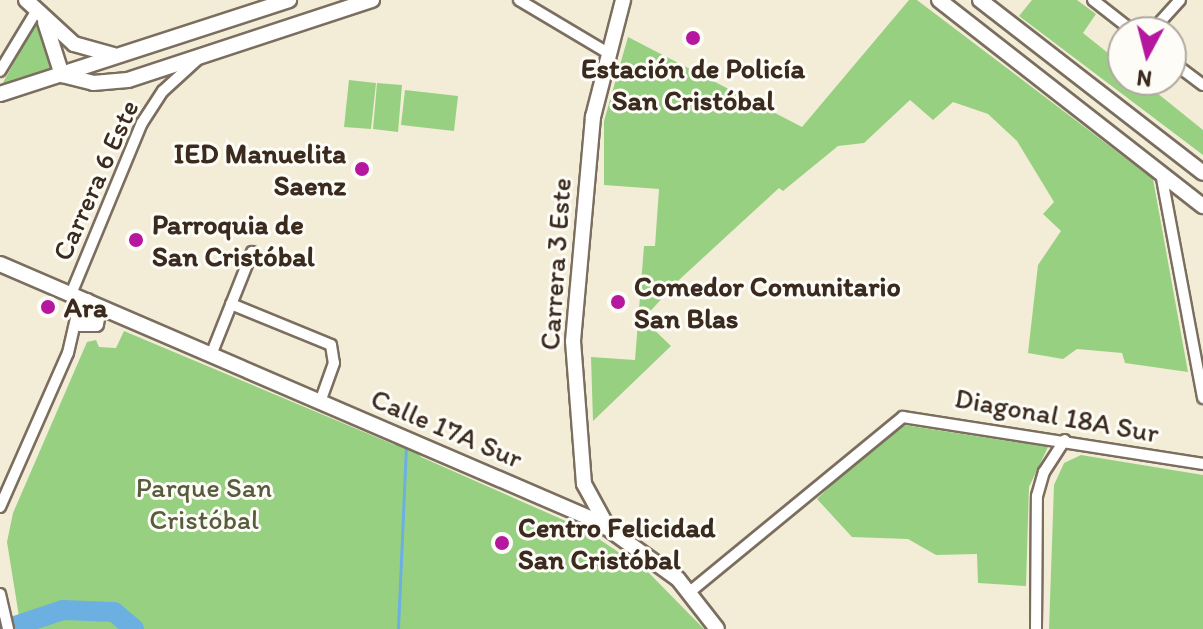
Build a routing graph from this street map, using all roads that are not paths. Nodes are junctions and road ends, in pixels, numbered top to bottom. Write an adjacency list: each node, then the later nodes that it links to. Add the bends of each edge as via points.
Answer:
1 (289, 0): 14 (street)
2 (372, 0): 13 (street)
3 (519, 0): 12 (street)
4 (623, 0): 12 (street, Carrera 3 Este)
5 (939, 0): 18 (street)
6 (980, 0): 19 (street)
7 (1093, 0): 10 (street)
8 (1180, 0): 11 (street)
9 (36, 3): 14 (street, via 74,44); 15 (street); 16 (street)
10 (1114, 16)
11 (1166, 16)
12 (608, 53): 33 (street, Carrera 3 Este, via 593,117 573,325)
13 (203, 55): 16 (street, via 117,82 85,82); 24 (street, Carrera 6 Este, via 163,91 142,123)
14 (118, 56): 16 (street)
15 (0, 71)
16 (62, 75): 17 (street)
17 (0, 94)
18 (1161, 173): 20 (street); 27 (street)
19 (1203, 173)
20 (1203, 206)
21 (252, 252): 25 (street)
22 (0, 264): 23 (street, Calle 17A Sur)
23 (51, 286): 24 (street, Calle 17A Sur); 26 (street, Calle 17A Sur)
24 (71, 294): 26 (street, Calle 17A Sur)
25 (231, 304): 28 (street); 30 (street, via 331,345 334,363)
26 (87, 314): 28 (street, Calle 17A Sur, via 126,319); 35 (street)
27 (1198, 354): 29 (street)
28 (211, 355): 30 (street, Calle 17A Sur)
29 (1203, 398)
30 (320, 402): 34 (street, Calle 17A Sur)
31 (1065, 440): 32 (street, Diagonal 18A Sur); 37 (street, Diagonal 18A Sur, via 903,417); 41 (street, via 1044,472 1037,496)
32 (1203, 464)
33 (584, 484): 34 (street, via 569,498); 36 (street, Carrera 3 Este)
34 (551, 500): 36 (street, Calle 17A Sur)
35 (0, 507)
36 (609, 528): 37 (street, Calle 17A Sur)
37 (691, 591): 40 (street, Calle 17A Sur)
38 (0, 594): 39 (street)
39 (8, 629)
40 (717, 629)
41 (1036, 629)

